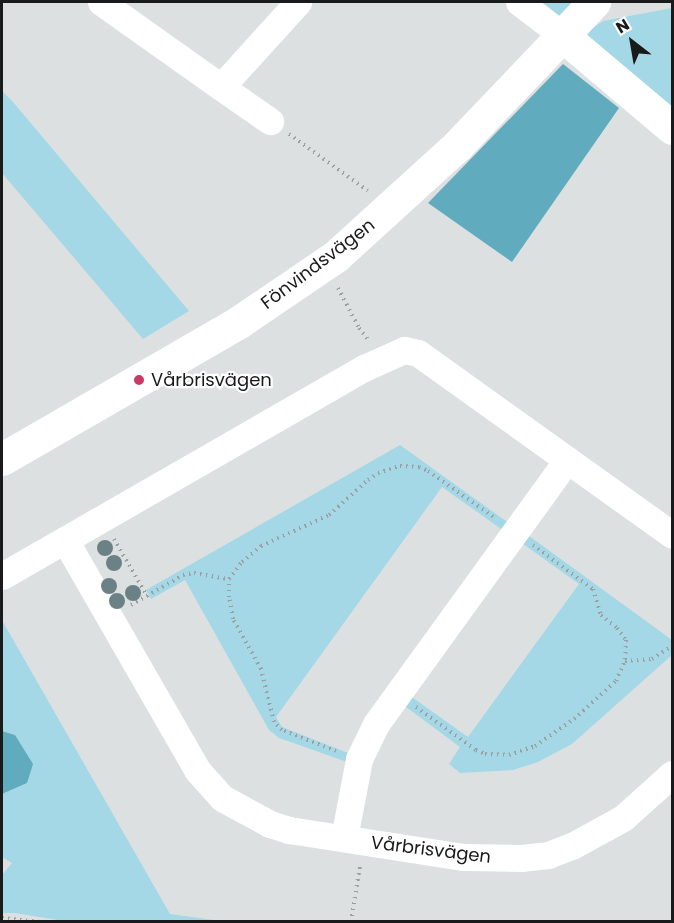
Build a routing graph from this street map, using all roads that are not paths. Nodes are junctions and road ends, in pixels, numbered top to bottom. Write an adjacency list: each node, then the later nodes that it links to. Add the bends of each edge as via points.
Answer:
1 (101, 2): 6 (street)
2 (298, 2): 6 (street)
3 (519, 2): 5 (street)
4 (596, 4): 5 (street, Fönvindsvägen)
5 (562, 35): 8 (street); 9 (street, Fönvindsvägen, via 457,146 336,256 239,322)
6 (220, 87): 7 (street)
7 (270, 121)
8 (672, 128)
9 (2, 459)
10 (567, 460): 11 (street); 12 (street, via 418,353 405,350 385,357); 15 (street, via 376,724 359,759)
11 (672, 535)
12 (65, 540): 13 (street); 15 (street, Vårbrisvägen, via 182,746 209,785 222,798 270,824)
13 (2, 576)
14 (672, 774): 15 (street, Vårbrisvägen, via 622,818 548,855 464,857)
15 (354, 840)

